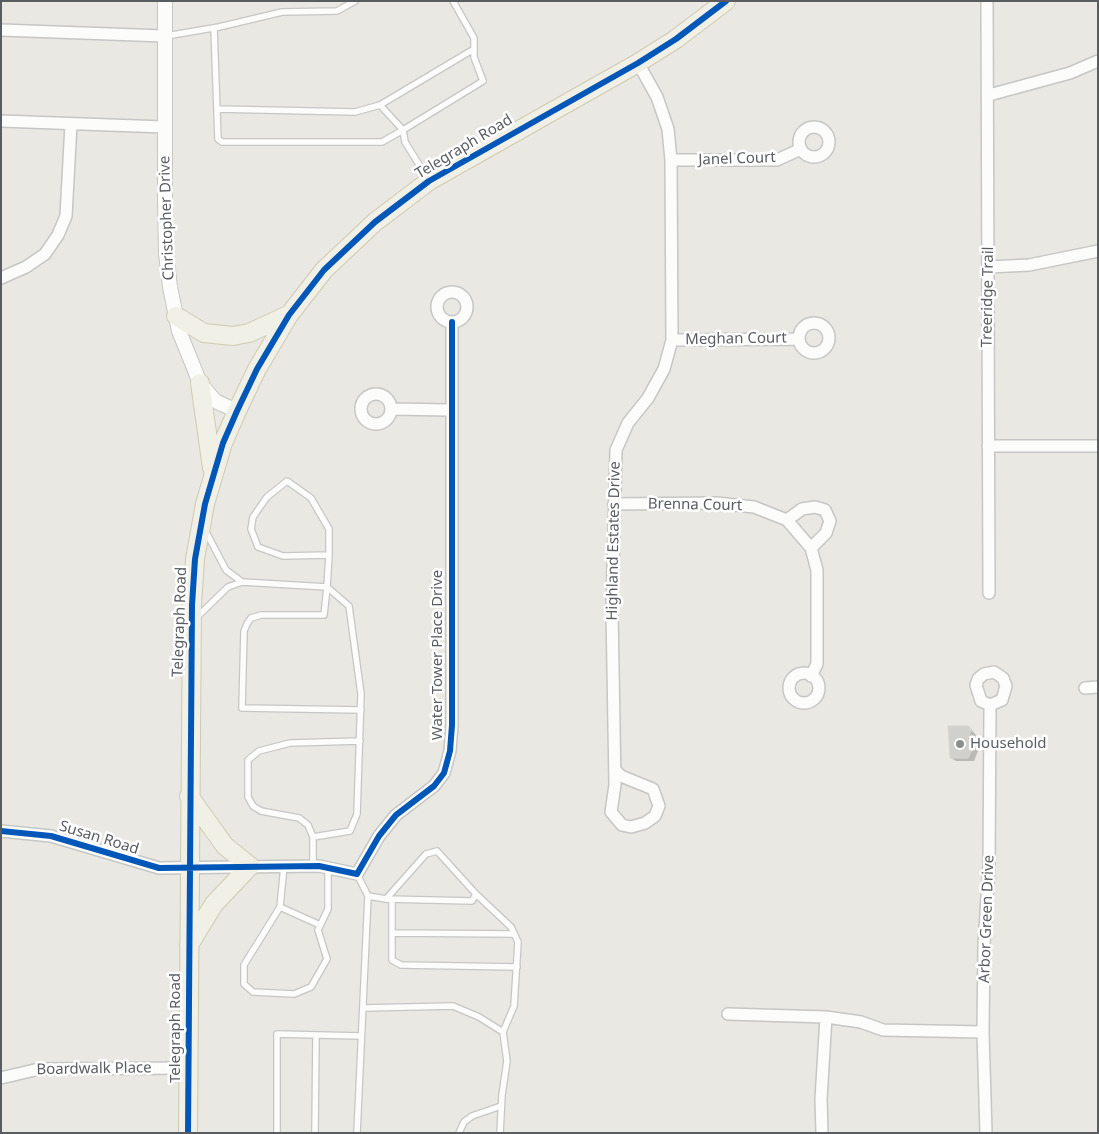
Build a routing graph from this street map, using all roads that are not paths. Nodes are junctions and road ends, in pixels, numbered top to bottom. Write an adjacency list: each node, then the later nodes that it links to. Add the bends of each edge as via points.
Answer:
1 (164, 1): 8 (street, Christopher Drive)
2 (355, 1): 6 (lane, via 337,10 282,12)
3 (453, 1): 9 (lane, via 474,38)
4 (726, 1): 11 (main road, Telegraph Road)
5 (988, 1): 12 (street, Treeridge Trail)
6 (214, 28): 8 (lane); 14 (lane)
7 (1, 30): 8 (street)
8 (164, 36): 17 (street, Christopher Drive)
9 (474, 50): 13 (lane); 18 (lane, via 484,81)
10 (1098, 61): 12 (street, via 1070,73)
11 (638, 63): 20 (street, Highland Estates Drive, via 664,113); 21 (main road, Telegraph Road)
12 (989, 95): 23 (street, Treeridge Trail)
13 (380, 105): 14 (lane, via 355,112); 18 (lane)
14 (217, 109): 18 (lane, via 218,139 222,142 382,142)
15 (1, 121): 16 (street)
16 (71, 124): 17 (street); 24 (street, via 66,216 58,235 45,254)
17 (164, 127): 26 (street, Christopher Drive, via 166,254)
18 (403, 130): 21 (lane, via 405,142)
19 (801, 149): 20 (street, Janel Court, via 777,160)
20 (671, 160): 29 (street, Highland Estates Drive)
21 (429, 181): 25 (main road, Telegraph Road, via 348,246 324,270)
22 (1098, 251): 23 (street, via 1029,265)
23 (989, 267): 34 (street, Treeridge Trail)
24 (1, 278)
25 (289, 315): 26 (main road, via 249,333 233,336 204,333); 33 (main road, Telegraph Road)
26 (176, 316): 30 (street, Christopher Drive, via 184,346)
27 (452, 322): 32 (street, Water Tower Place Drive)
28 (799, 339): 29 (street, Meghan Court)
29 (672, 340): 37 (street, Highland Estates Drive, via 664,369 648,398 628,423 616,450)
30 (200, 383): 33 (street, Christopher Drive, via 215,401); 36 (main road)
31 (391, 408): 32 (street)
32 (450, 410): 61 (street, Water Tower Place Drive, via 450,751 444,772 434,786 396,814)
33 (237, 411): 36 (main road, Telegraph Road)
34 (988, 446): 35 (street); 44 (street, Treeridge Trail)
35 (1098, 446)
36 (213, 474): 39 (main road, Telegraph Road)
37 (614, 504): 38 (street, Brenna Court, via 717,503 754,507); 52 (street, Highland Estates Drive)
38 (787, 520): 40 (street, Brenna Court); 40 (street, via 802,509 815,507 826,510 830,520 826,533)
39 (202, 524): 42 (lane, via 226,570); 45 (main road, Telegraph Road)
40 (811, 548): 46 (street, via 818,588 817,664)
41 (329, 555): 41 (lane, via 283,556 258,547 251,529 253,517 267,497 287,481 311,498 329,530); 43 (lane)
42 (242, 582): 43 (lane); 45 (lane, via 228,587)
43 (327, 587): 50 (lane, via 349,606 362,694); 50 (lane, via 324,615 260,614 251,618 244,630 242,708)
44 (989, 593)
45 (191, 623): 53 (main road, Telegraph Road)
46 (811, 676)
47 (1098, 687): 48 (street)
48 (1085, 688)
49 (990, 705): 75 (street, Arbor Green Drive)
50 (361, 710): 51 (lane)
51 (360, 741): 55 (lane, via 357,814 350,831); 55 (lane, via 290,743 259,750 248,760 248,797 253,806 260,811 299,818 308,825)
52 (615, 770): 52 (street, Highland Estates Drive, via 610,812 622,826 645,824 659,806 653,789 621,776)
53 (189, 796): 56 (main road, Telegraph Road); 57 (main road, via 225,846)
54 (1, 830): 56 (street, Susan Road, via 51,836 159,868)
55 (313, 837): 59 (lane)
56 (189, 866): 57 (street); 69 (main road, Telegraph Road)
57 (250, 866): 58 (street); 69 (main road, via 214,904)
58 (284, 866): 59 (street); 65 (lane)
59 (313, 866): 60 (street)
60 (328, 867): 61 (street); 66 (lane, via 328,909)
61 (357, 874): 63 (lane)
62 (476, 894): 64 (lane, via 472,901); 64 (lane, via 437,851 426,854); 68 (lane, via 511,927)
63 (368, 896): 64 (lane); 71 (lane)
64 (389, 899): 67 (lane)
65 (280, 907): 66 (lane); 66 (lane, via 244,965 244,984 253,992 294,994 311,987 327,959 318,930)
66 (320, 925)
67 (392, 933): 68 (lane); 70 (lane, via 392,960 401,965)
68 (514, 934): 70 (lane, via 518,942)
69 (189, 945): 78 (main road, Telegraph Road)
70 (517, 967): 74 (lane, via 514,1006)
71 (363, 1008): 74 (lane, via 453,1006); 77 (lane)
72 (728, 1014): 73 (street)
73 (826, 1017): 75 (street, via 861,1022 883,1030); 87 (street)
74 (503, 1032): 80 (lane, via 508,1061)
75 (983, 1032): 88 (street, Arbor Green Drive)
76 (316, 1035): 77 (lane); 82 (lane, via 277,1034); 83 (lane)
77 (361, 1036): 84 (lane)
78 (188, 1068): 79 (street, Boardwalk Place, via 39,1069); 81 (main road, Telegraph Road)
79 (1, 1078)
80 (501, 1106): 85 (lane, via 472,1116 464,1122); 86 (lane)
81 (188, 1133)
82 (277, 1133)
83 (315, 1133)
84 (357, 1133)
85 (459, 1133)
86 (500, 1133)
87 (822, 1133)
88 (986, 1133)

